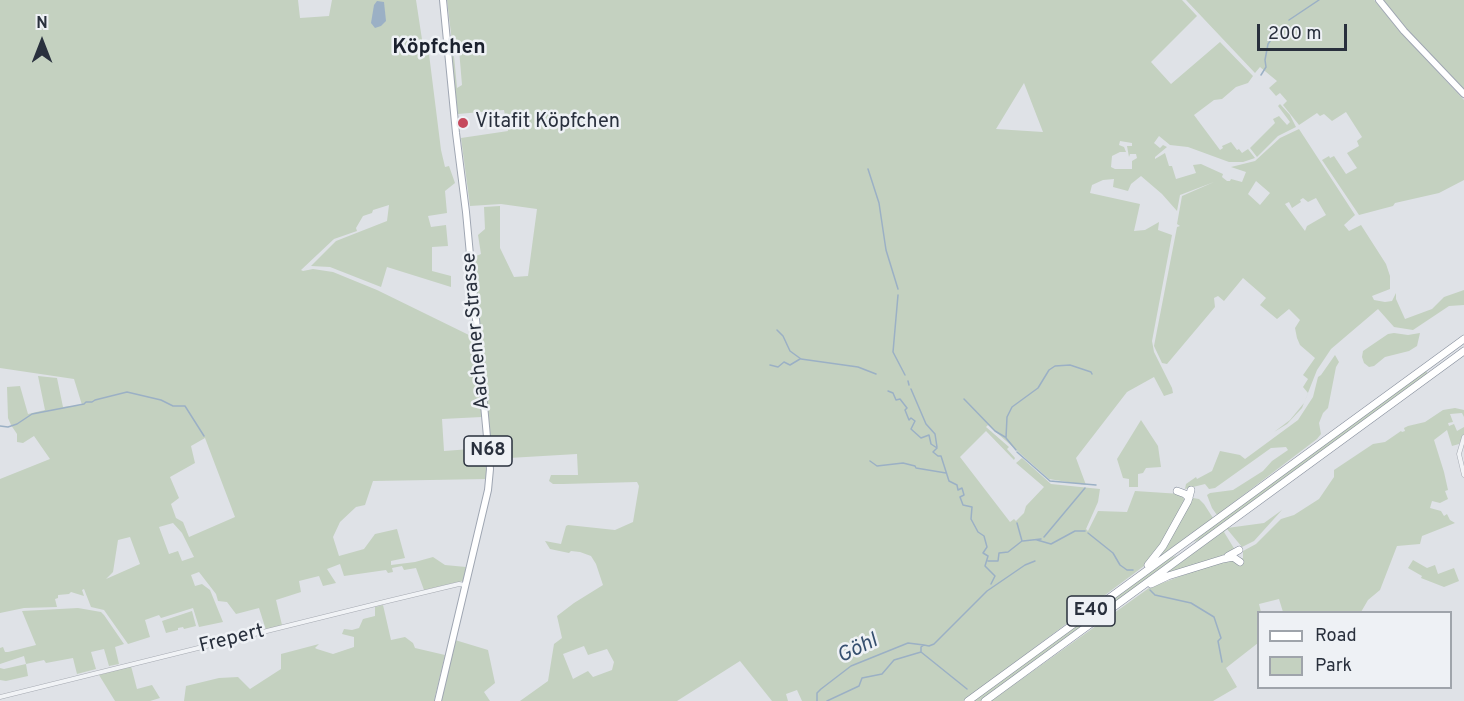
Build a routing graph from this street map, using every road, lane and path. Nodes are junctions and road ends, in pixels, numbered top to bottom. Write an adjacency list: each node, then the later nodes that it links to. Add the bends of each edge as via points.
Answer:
1 (443, 0): 21 (main road, Aachener Strasse / N68, via 490,469)
2 (1379, 0): 3 (main road)
3 (1464, 94)
4 (1464, 339): 10 (highway, E40)
5 (1464, 351): 7 (highway, E40)
6 (1393, 407): 7 (highway)
7 (1368, 421): 16 (highway, E40)
8 (1324, 434): 10 (highway)
9 (1464, 437): 11 (street, via 1459,454)
10 (1310, 451): 20 (highway, E40)
11 (1464, 475)
12 (1191, 490): 14 (highway)
13 (1177, 491): 14 (highway)
14 (1189, 498): 20 (highway, via 1161,550)
15 (1237, 523): 16 (highway)
16 (1219, 530): 22 (highway, E40)
17 (1239, 550): 18 (highway)
18 (1223, 559): 19 (highway, via 1234,557); 22 (highway)
19 (1240, 562)
20 (1138, 576): 25 (highway, E40)
21 (465, 585): 23 (street, Frepert); 24 (main road, Aachener Strasse / N68)
22 (1135, 591): 26 (highway, E40)
23 (0, 697)
24 (438, 701)
25 (968, 701)
26 (985, 701)

